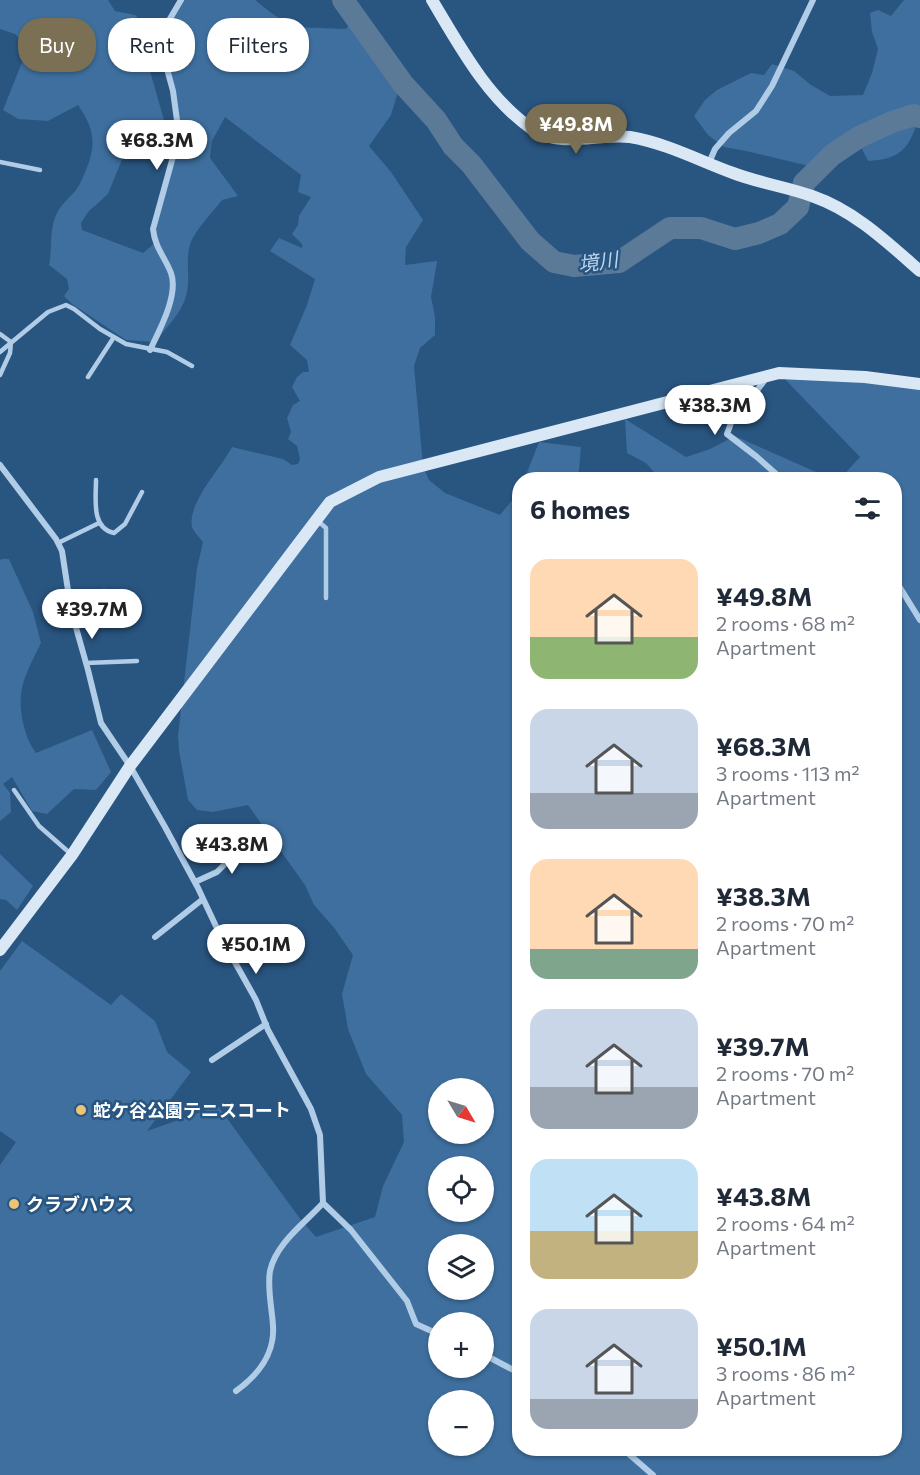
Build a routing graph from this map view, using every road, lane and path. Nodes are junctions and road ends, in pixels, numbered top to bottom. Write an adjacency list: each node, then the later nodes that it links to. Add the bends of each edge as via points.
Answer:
1 (181, 0): 11 (street, via 161,34 179,135 153,229 154,243 172,275 172,293)
2 (432, 0): 5 (street, via 491,90 534,130 569,141 630,137)
3 (813, 0): 5 (street, via 772,86 756,111 715,149)
4 (0, 162): 6 (lane)
5 (709, 163): 7 (street, via 813,196 849,212)
6 (40, 170)
7 (920, 271)
8 (0, 334): 10 (lane)
9 (114, 337): 10 (lane, via 66,305 48,312); 11 (lane, via 126,345); 15 (lane)
10 (11, 342): 12 (lane); 14 (lane)
11 (150, 350): 13 (lane, via 167,352)
12 (0, 352)
13 (192, 366)
14 (0, 375)
15 (88, 377)
16 (768, 377): 17 (street, via 780,373 832,375); 19 (street, via 735,412 727,434); 22 (street, via 379,477 330,502)
17 (920, 384)
18 (0, 465): 24 (street)
19 (774, 472)
20 (96, 480): 23 (lane)
21 (142, 492): 23 (lane, via 125,524 114,533 106,532)
22 (316, 519): 27 (lane, via 326,528); 32 (street)
23 (99, 523): 24 (lane)
24 (58, 543): 29 (street)
25 (104, 591): 29 (lane, via 110,621)
26 (902, 591): 28 (street)
27 (326, 598)
28 (920, 620)
29 (75, 625): 31 (street)
30 (137, 661): 31 (lane)
31 (86, 663): 32 (street, via 101,723)
32 (130, 766): 35 (street); 36 (street)
33 (14, 790): 35 (lane, via 39,826)
34 (249, 840): 36 (street, via 218,872)
35 (72, 855): 39 (street)
36 (195, 882): 37 (street)
37 (203, 899): 38 (street); 40 (street)
38 (155, 938)
39 (0, 950)
40 (266, 1024): 41 (street); 42 (street, via 311,1109 320,1135)
41 (212, 1060)
42 (323, 1203): 43 (street, via 351,1230 406,1301 416,1324); 46 (street, via 280,1247 270,1271 274,1329 269,1350 261,1369)
43 (428, 1329)
44 (494, 1360): 45 (street)
45 (512, 1369)
46 (236, 1391)
47 (631, 1456): 48 (street)
48 (653, 1475)

